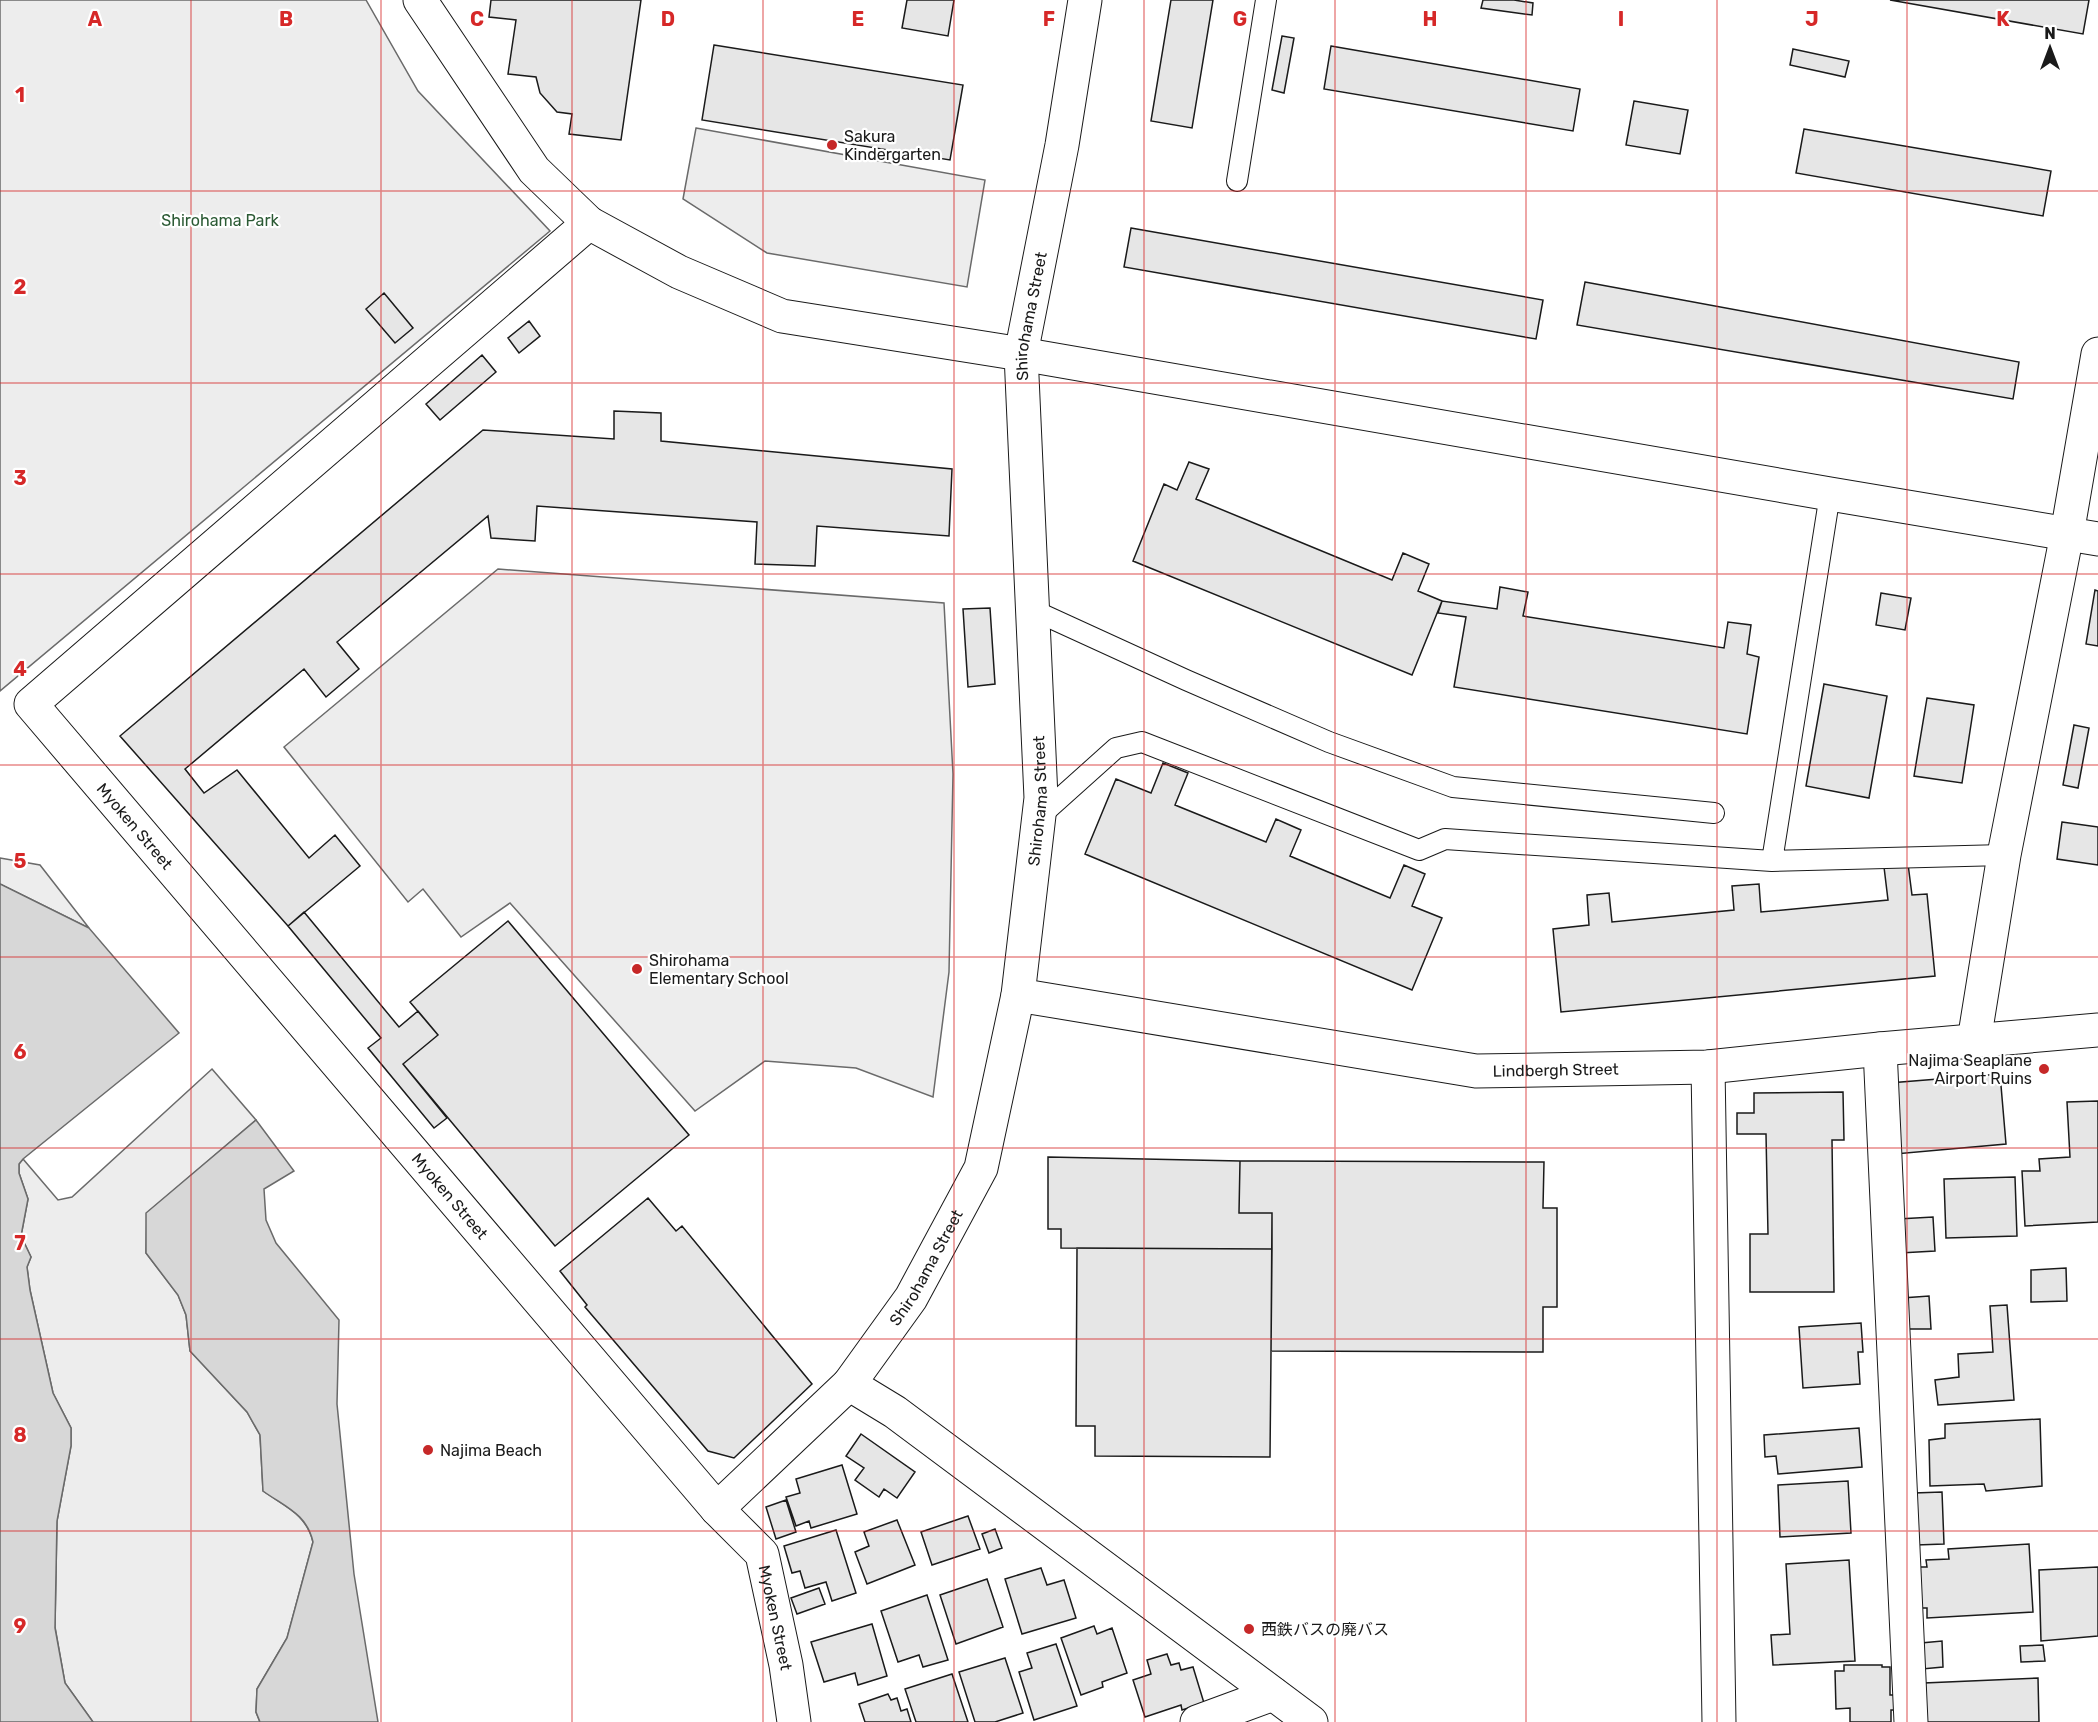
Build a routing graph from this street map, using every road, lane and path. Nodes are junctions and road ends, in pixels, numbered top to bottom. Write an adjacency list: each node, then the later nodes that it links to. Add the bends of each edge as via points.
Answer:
1 (420, 0): 5 (street, via 534,170)
2 (1085, 0): 6 (street, Shirohama Street, via 1062,145)
3 (1266, 0): 4 (lane)
4 (1237, 181)
5 (589, 223): 6 (street, via 679,272 782,316); 21 (street, Myoken Street, via 31,704)
6 (1021, 354): 8 (street); 10 (street, Shirohama Street)
7 (2098, 354): 9 (street)
8 (1830, 495): 9 (street); 14 (lane)
9 (2082, 536): 13 (street)
10 (1033, 610): 11 (lane, via 1329,742 1453,787); 12 (street, Shirohama Street)
11 (1714, 813)
12 (1039, 816): 14 (lane, via 1116,748 1142,742 1419,850 1445,839); 15 (street, Shirohama Street)
13 (2004, 855): 14 (lane); 17 (street)
14 (1772, 861)
15 (1018, 995): 19 (street, Lindbergh Street, via 1476,1071); 20 (street, Shirohama Street, via 981,1168 911,1299)
16 (2098, 1030): 17 (street, Lindbergh Street)
17 (1974, 1041): 18 (street, Lindbergh Street)
18 (1880, 1049): 19 (street, Lindbergh Street); 27 (street)
19 (1708, 1067): 26 (street)
20 (849, 1384): 21 (street, Shirohama Street); 22 (street, via 895,1412)
21 (717, 1509): 23 (street, Myoken Street, via 762,1554)
22 (1273, 1694): 24 (street); 25 (street)
23 (794, 1722)
24 (1197, 1722)
25 (1311, 1722)
26 (1719, 1722)
27 (1911, 1722)

